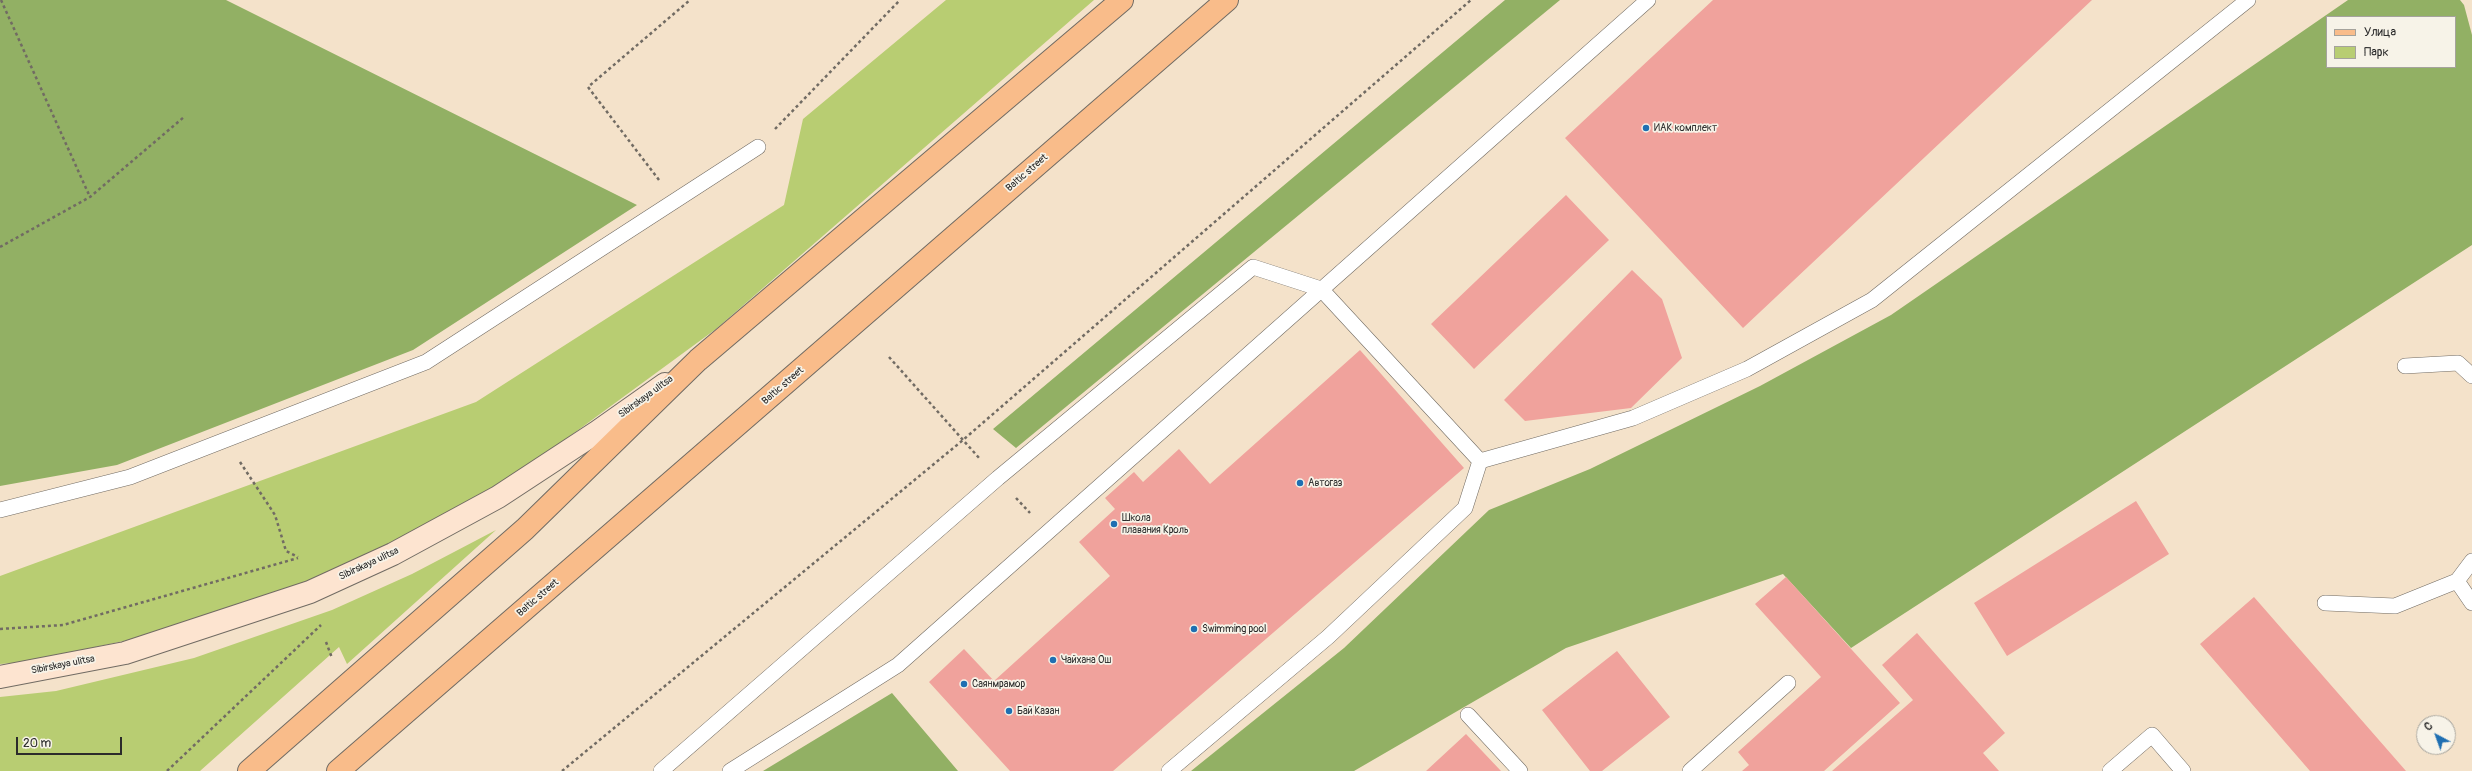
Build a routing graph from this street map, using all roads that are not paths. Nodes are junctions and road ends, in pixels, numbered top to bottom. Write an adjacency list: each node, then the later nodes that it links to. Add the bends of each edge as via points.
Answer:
1 (1122, 0): 7 (main road)
2 (1227, 0): 20 (main road, Baltic street)
3 (1648, 0): 6 (lane)
4 (2248, 0): 10 (lane, via 1872,300 1747,369 1633,418)
5 (758, 147): 11 (lane, via 426,362 130,477)
6 (1321, 290): 10 (lane); 21 (lane, via 1253,267 998,478); 22 (lane, via 898,665)
7 (698, 360): 16 (main road, Sibirskaya ulitsa, via 598,432 498,497 393,554 310,592 125,653); 19 (main road, via 525,529)
8 (2405, 366): 9 (lane, via 2458,363)
9 (2472, 376)
10 (1480, 461): 23 (lane, via 1465,508 1328,637)
11 (0, 510)
12 (2472, 561): 13 (lane)
13 (2457, 581): 14 (lane, via 2395,606); 15 (lane)
14 (2325, 603)
15 (2472, 603)
16 (0, 677)
17 (1788, 682): 25 (lane)
18 (1468, 715): 24 (lane)
19 (249, 771)
20 (338, 771)
21 (661, 771)
22 (730, 771)
23 (1169, 771)
24 (1520, 771)
25 (1690, 771)
26 (2110, 771): 27 (lane, via 2152,735)
27 (2183, 771)

